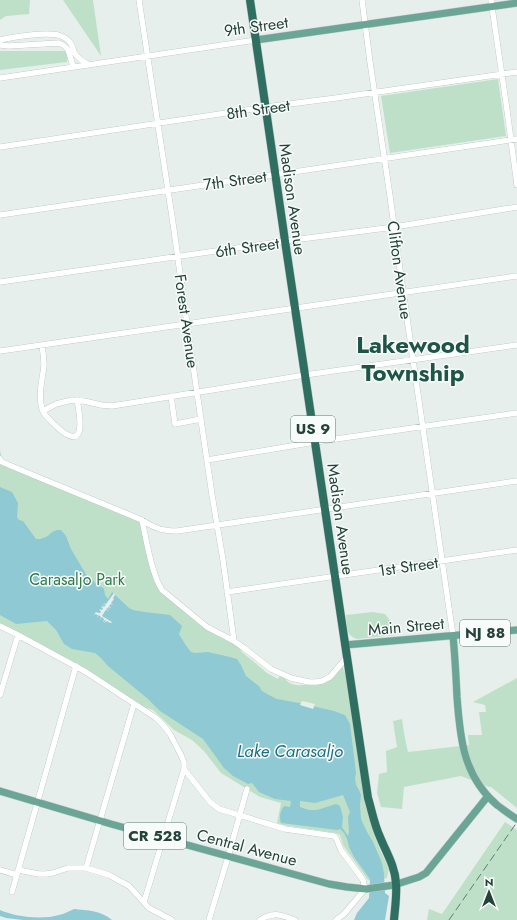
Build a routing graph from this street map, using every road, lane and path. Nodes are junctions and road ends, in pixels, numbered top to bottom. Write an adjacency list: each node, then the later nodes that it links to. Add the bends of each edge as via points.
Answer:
1 (139, 0): 11 (street, Forest Avenue)
2 (250, 0): 8 (highway, Madison Avenue / US 9)
3 (362, 0): 6 (street, Clifton Avenue)
4 (492, 3): 5 (main road, 9th Street); 6 (main road, 9th Street); 15 (street)
5 (517, 3)
6 (365, 24): 8 (main road, 9th Street); 17 (street, Clifton Avenue)
7 (0, 40): 10 (street, via 54,34 67,39)
8 (256, 40): 11 (street, 9th Street); 18 (highway, Madison Avenue / US 9)
9 (0, 45): 13 (street, via 53,42 63,44)
10 (75, 53): 12 (street); 13 (street)
11 (148, 56): 12 (street, 9th Street); 19 (street, Forest Avenue)
12 (88, 64): 13 (street, 9th Street)
13 (74, 67): 16 (street, 9th Street)
14 (517, 72): 15 (street, 8th Street)
15 (502, 74): 17 (street, 8th Street); 20 (street)
16 (0, 78)
17 (374, 92): 18 (street, 8th Street); 22 (street, Clifton Avenue)
18 (266, 107): 19 (street, 8th Street); 23 (highway, Madison Avenue / US 9)
19 (158, 124): 21 (street, 8th Street); 25 (street, Forest Avenue)
20 (514, 140): 22 (street, 7th Street); 24 (street)
21 (0, 147)
22 (384, 158): 23 (street, 7th Street); 28 (street, Clifton Avenue)
23 (276, 174): 25 (street, 7th Street); 29 (highway, Madison Avenue / US 9)
24 (517, 185)
25 (168, 190): 27 (street, 7th Street); 30 (street, Forest Avenue)
26 (517, 207): 28 (street, 6th Street)
27 (0, 215)
28 (394, 227): 29 (street, 6th Street); 33 (street, Clifton Avenue)
29 (285, 241): 30 (street, 6th Street); 34 (highway, Madison Avenue / US 9)
30 (178, 257): 32 (street, 6th Street); 35 (street, Forest Avenue)
31 (517, 276): 33 (street)
32 (0, 282)
33 (403, 293): 34 (street); 39 (street, Clifton Avenue)
34 (296, 308): 35 (street); 40 (highway, Madison Avenue / US 9)
35 (187, 324): 36 (street); 41 (street, Forest Avenue)
36 (42, 345): 38 (street); 44 (street, via 44,365 40,393)
37 (517, 345): 39 (street)
38 (0, 351)
39 (413, 359): 40 (street); 47 (street, Clifton Avenue)
40 (305, 375): 41 (street); 48 (highway, Madison Avenue / US 9)
41 (197, 392): 42 (street); 46 (street, Forest Avenue)
42 (171, 396): 43 (street, via 112,406); 46 (street, via 175,424)
43 (77, 400): 44 (street, via 61,403); 44 (street, via 80,428 75,436 64,433)
44 (43, 411)
45 (517, 413): 47 (street)
46 (201, 419): 50 (street, Forest Avenue)
47 (423, 427): 48 (street); 52 (street, Clifton Avenue)
48 (315, 442): 50 (street); 53 (highway, Madison Avenue / US 9)
49 (0, 459): 54 (street)
50 (207, 460): 55 (street, Forest Avenue)
51 (517, 481): 52 (street)
52 (433, 494): 53 (street); 57 (street, Clifton Avenue)
53 (325, 509): 55 (street); 58 (highway, Madison Avenue / US 9)
54 (142, 520): 55 (street, via 167,531); 64 (street, via 158,584 162,590 208,627)
55 (217, 525): 59 (street, Forest Avenue)
56 (517, 550): 57 (street, 1st Street)
57 (443, 561): 58 (street, 1st Street); 63 (street, Clifton Avenue)
58 (334, 576): 59 (street, 1st Street); 65 (highway, Madison Avenue / US 9)
59 (228, 592): 64 (street, Forest Avenue)
60 (0, 626): 62 (street)
61 (517, 630): 63 (main road, Main Street / NJ 88)
62 (18, 635): 67 (street); 68 (street)
63 (453, 636): 65 (main road, Main Street / NJ 88); 73 (main road, via 462,747 473,774)
64 (234, 641): 66 (street, via 271,669 290,678 309,682 326,680)
65 (345, 645): 66 (highway, Madison Avenue / US 9)
66 (347, 657): 83 (highway, Madison Avenue / US 9, via 368,798 379,836 390,860)
67 (76, 666): 69 (street); 74 (street)
68 (0, 695)
69 (134, 704): 70 (street, via 164,726 181,755); 77 (street)
70 (184, 769): 75 (street, via 210,802 219,809); 78 (street)
71 (247, 789): 75 (street)
72 (0, 791): 74 (main road, Central Avenue / CR 528)
73 (488, 796): 76 (main road); 83 (main road, CR 528, via 426,873)
74 (37, 802): 77 (main road, Central Avenue / CR 528); 82 (street)
75 (239, 816): 79 (street); 84 (street, via 285,829 334,836 363,880)
76 (517, 819)
77 (100, 820): 78 (main road, Central Avenue / CR 528); 80 (street)
78 (164, 838): 79 (main road, Central Avenue / CR 528); 86 (street)
79 (228, 857): 84 (main road, Central Avenue / CR 528, via 329,884); 88 (street)
80 (86, 868): 82 (street, via 68,868 46,874); 86 (street, via 109,875 129,886)
81 (0, 870): 82 (street)
82 (18, 872): 85 (street)
83 (395, 884): 84 (main road, Central Avenue / CR 528); 92 (highway, Madison Avenue / US 9)
84 (365, 889): 91 (street)
85 (12, 892)
86 (144, 902): 87 (street, via 154,911)
87 (172, 920)
88 (209, 920)
89 (260, 920): 90 (street, via 273,914)
90 (295, 920)
91 (336, 920)
92 (394, 920)

